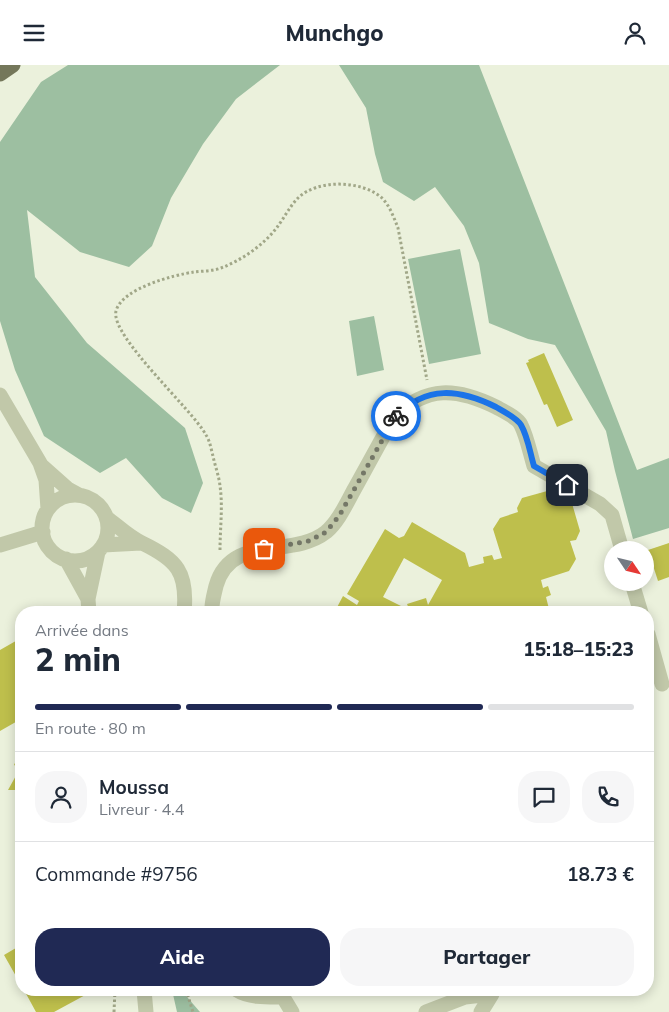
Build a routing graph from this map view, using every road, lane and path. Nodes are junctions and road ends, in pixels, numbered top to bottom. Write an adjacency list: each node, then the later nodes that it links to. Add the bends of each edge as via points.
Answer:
1 (13, 65): 2 (main road)
2 (0, 74)
3 (0, 395): 5 (street)
4 (430, 395): 10 (street, via 454,392 478,399 521,423 534,466 600,503 612,515); 15 (street, via 406,405 394,417 339,516 326,532 309,541 250,551 232,561); 15 (path, via 398,228 382,198 351,184 316,187 298,198 276,229 257,248 219,269 171,277 147,285 121,301 116,312 118,324 128,343 194,416 207,436 220,485)
5 (40, 463): 6 (street); 7 (street, via 46,481)
6 (79, 495): 7 (street, via 67,495); 8 (street, via 91,499)
7 (48, 509): 9 (street, via 43,520)
8 (107, 517): 11 (street); 13 (street, via 108,530)
9 (43, 532): 12 (street); 14 (street, via 55,554)
10 (619, 541)
11 (141, 543): 13 (street); 18 (street, via 166,556 179,569 186,595)
12 (0, 545)
13 (101, 549): 14 (street, via 89,558); 17 (street)
14 (66, 559): 17 (street)
15 (219, 576): 19 (street)
16 (634, 591): 20 (street)
17 (88, 606)
18 (185, 606)
19 (213, 606)
20 (639, 606)
21 (654, 655): 22 (street)
22 (662, 684)
23 (115, 996): 29 (path)
24 (145, 996): 30 (street)
25 (188, 996): 31 (path)
26 (286, 996): 32 (street)
27 (474, 996): 33 (street)
28 (491, 996): 34 (street)
29 (114, 1012)
30 (146, 1012)
31 (193, 1012)
32 (292, 1012)
33 (426, 1012)
34 (481, 1012)

